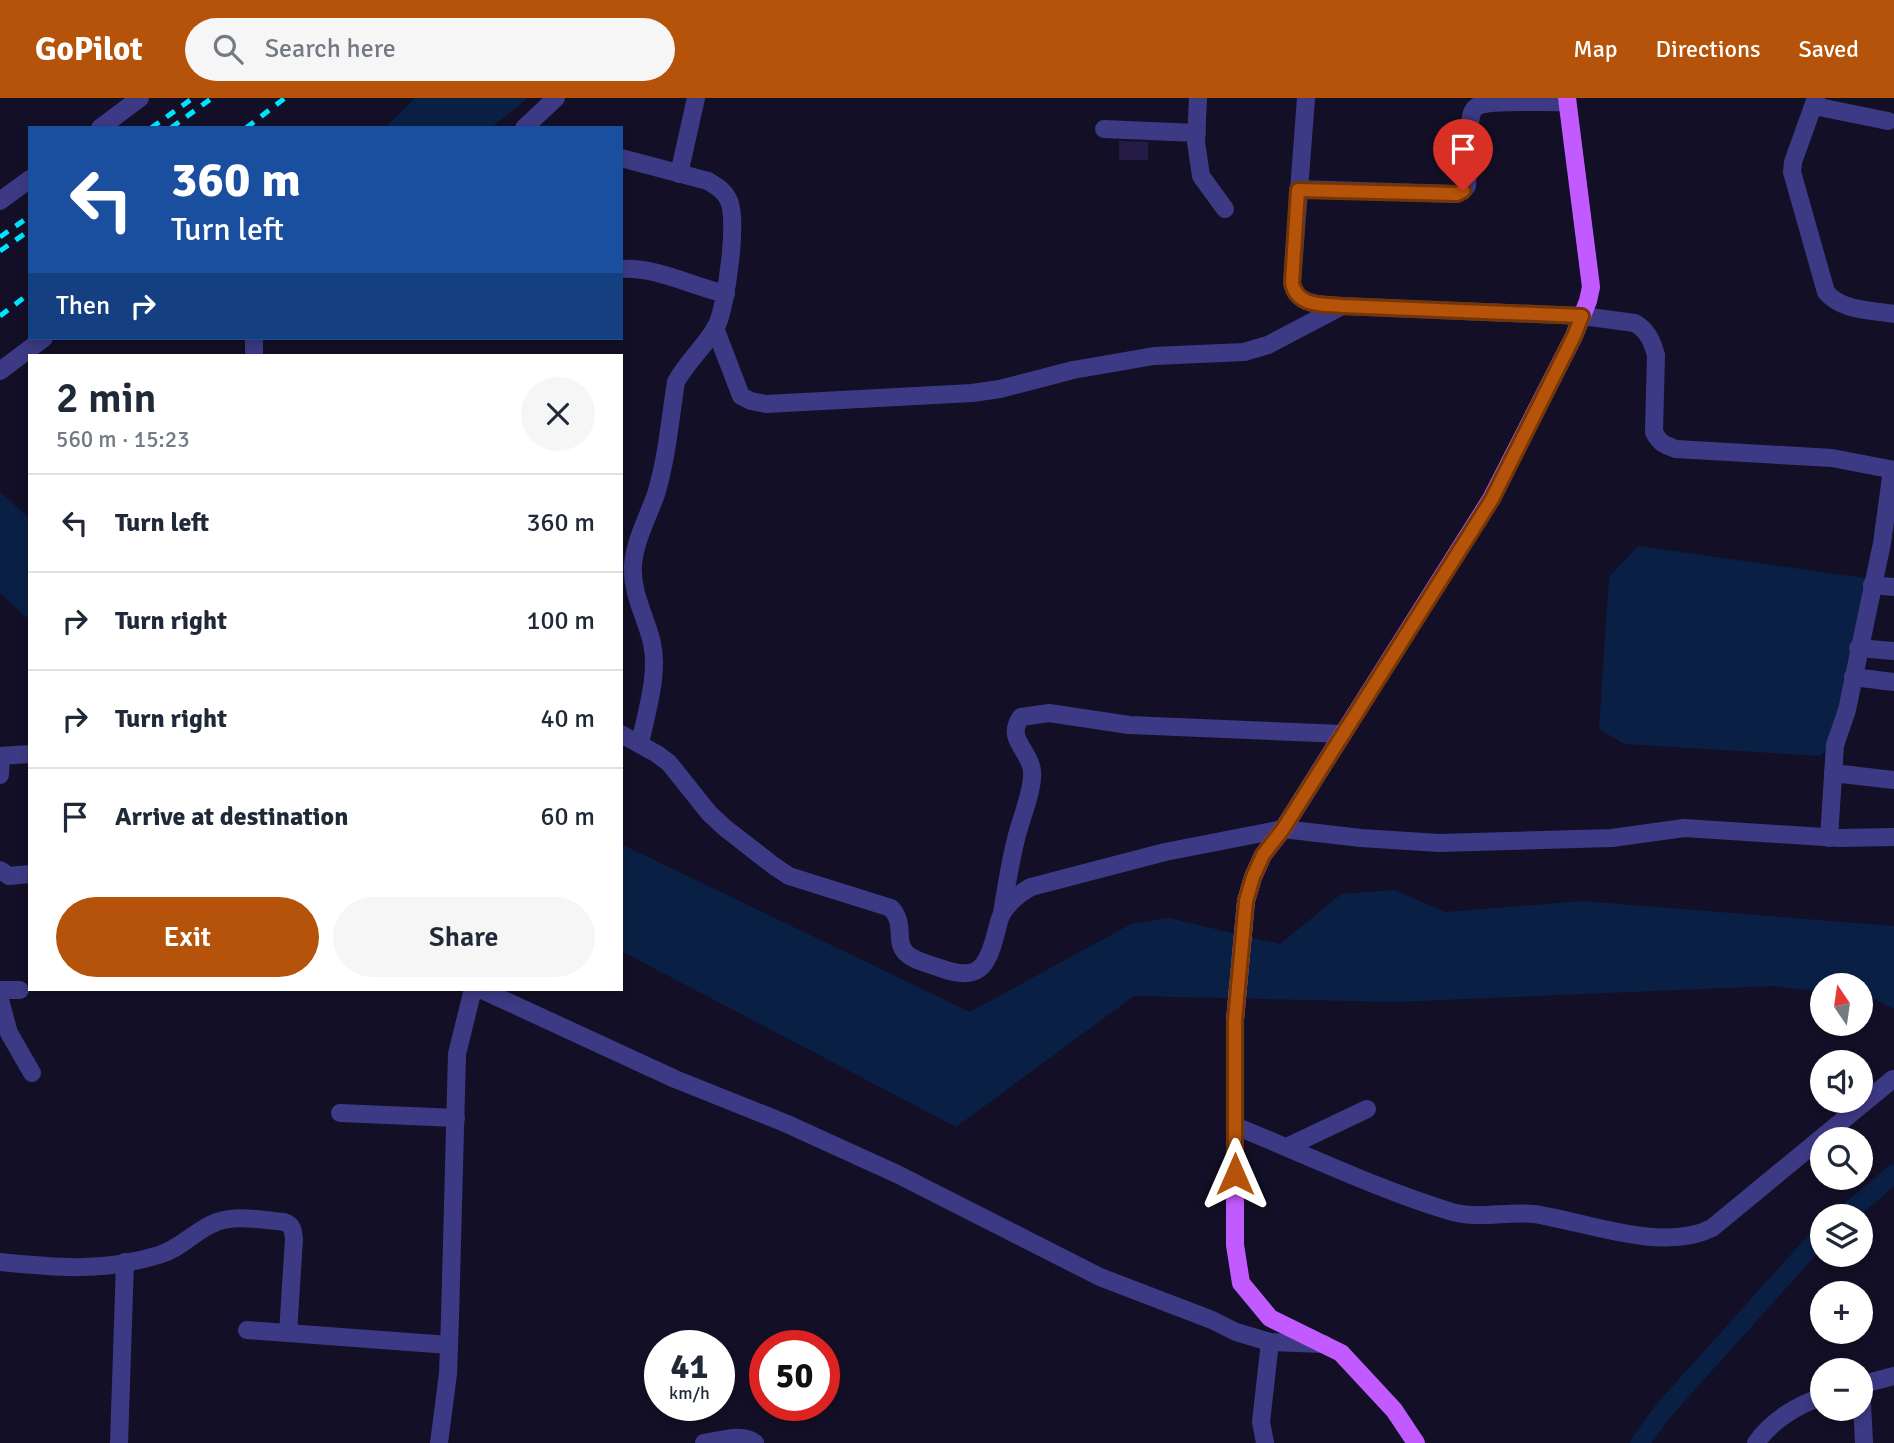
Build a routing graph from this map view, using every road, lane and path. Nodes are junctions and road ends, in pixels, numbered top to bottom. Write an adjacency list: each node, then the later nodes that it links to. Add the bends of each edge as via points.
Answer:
1 (139, 98): 9 (street)
2 (556, 98): 10 (street)
3 (696, 98): 14 (street)
4 (1198, 98): 12 (street)
5 (1306, 98): 16 (street)
6 (1567, 100): 16 (street, via 1491,103 1476,108 1471,113 1467,186 1457,194); 23 (main road, via 1591,287)
7 (1815, 102): 8 (street); 22 (street, via 1791,172 1826,292 1846,306)
8 (1888, 121)
9 (103, 126)
10 (526, 126)
11 (1104, 129): 12 (street)
12 (1197, 133): 18 (street, via 1201,176)
13 (623, 159): 14 (street)
14 (679, 174): 20 (street, via 708,181 729,200 733,222)
15 (28, 180): 17 (street)
16 (1298, 190): 21 (street, via 1294,292 1306,302)
17 (0, 201)
18 (1225, 209)
19 (623, 270): 20 (street, via 639,268)
20 (726, 294): 24 (street)
21 (1342, 306): 23 (street); 24 (street, via 1268,345 1244,352 1154,356 972,393 766,404 741,396)
22 (1894, 314)
23 (1582, 316): 27 (street, via 1635,323 1650,336 1656,355 1654,432 1664,445 1832,458); 34 (main road, via 1492,499)
24 (715, 328): 36 (street, via 676,382 656,492 633,565 636,597 654,657)
25 (41, 340): 26 (street)
26 (0, 371)
27 (1893, 470): 28 (street)
28 (1872, 585): 29 (street); 30 (street)
29 (1894, 587)
30 (1858, 648): 31 (street); 32 (street)
31 (1894, 651)
32 (1853, 677): 33 (street); 39 (street, via 1835,745)
33 (1894, 682)
34 (1343, 734): 42 (main road); 47 (street, via 1129,725 1049,713 1021,717 1015,725 1016,736 1029,761 1031,781)
35 (623, 735): 36 (street)
36 (640, 744): 47 (street, via 669,763 724,828 789,876 891,908 900,922 902,947 916,959 954,973 977,972 992,950)
37 (28, 754): 38 (street)
38 (0, 757): 40 (street)
39 (1833, 773): 41 (street); 44 (street)
40 (0, 775)
41 (1894, 780)
42 (1283, 829): 44 (street, via 1439,843 1612,838 1684,828); 47 (street, via 1165,852 1031,887 1018,894); 58 (main road, via 1263,855 1246,901 1235,1020)
43 (1894, 837): 44 (street)
44 (1829, 838)
45 (0, 870): 46 (street, via 9,876)
46 (28, 874)
47 (1002, 914)
48 (0, 990): 49 (street)
49 (20, 990)
50 (473, 991): 57 (street, via 457,1054)
51 (484, 991): 64 (street, via 674,1079 785,1123 1100,1277)
52 (0, 1000): 53 (street, via 9,1033)
53 (32, 1073)
54 (1893, 1079): 59 (street, via 1712,1228 1685,1236 1639,1235 1534,1214 1465,1215)
55 (1367, 1109): 59 (street)
56 (340, 1113): 57 (street)
57 (456, 1118): 66 (street)
58 (1235, 1126): 59 (street); 65 (main road, via 1235,1245 1241,1283 1270,1318)
59 (1287, 1147)
60 (0, 1262): 61 (street, via 91,1268)
61 (125, 1262): 63 (street, via 179,1246 222,1220 290,1224 294,1239); 71 (street)
62 (247, 1330): 63 (street)
63 (288, 1333): 66 (street)
64 (1270, 1342): 65 (street); 75 (street, via 1261,1422)
65 (1324, 1344): 76 (main road, via 1342,1353 1394,1410)
66 (449, 1345): 72 (street)
67 (1894, 1376): 68 (street)
68 (1873, 1381)
69 (1810, 1401): 77 (street, via 1778,1419)
70 (1863, 1421): 78 (street)
71 (119, 1443)
72 (439, 1443)
73 (704, 1443): 74 (street, via 741,1437)
74 (755, 1443)
75 (1265, 1443)
76 (1416, 1443)
77 (1756, 1443)
78 (1864, 1443)

